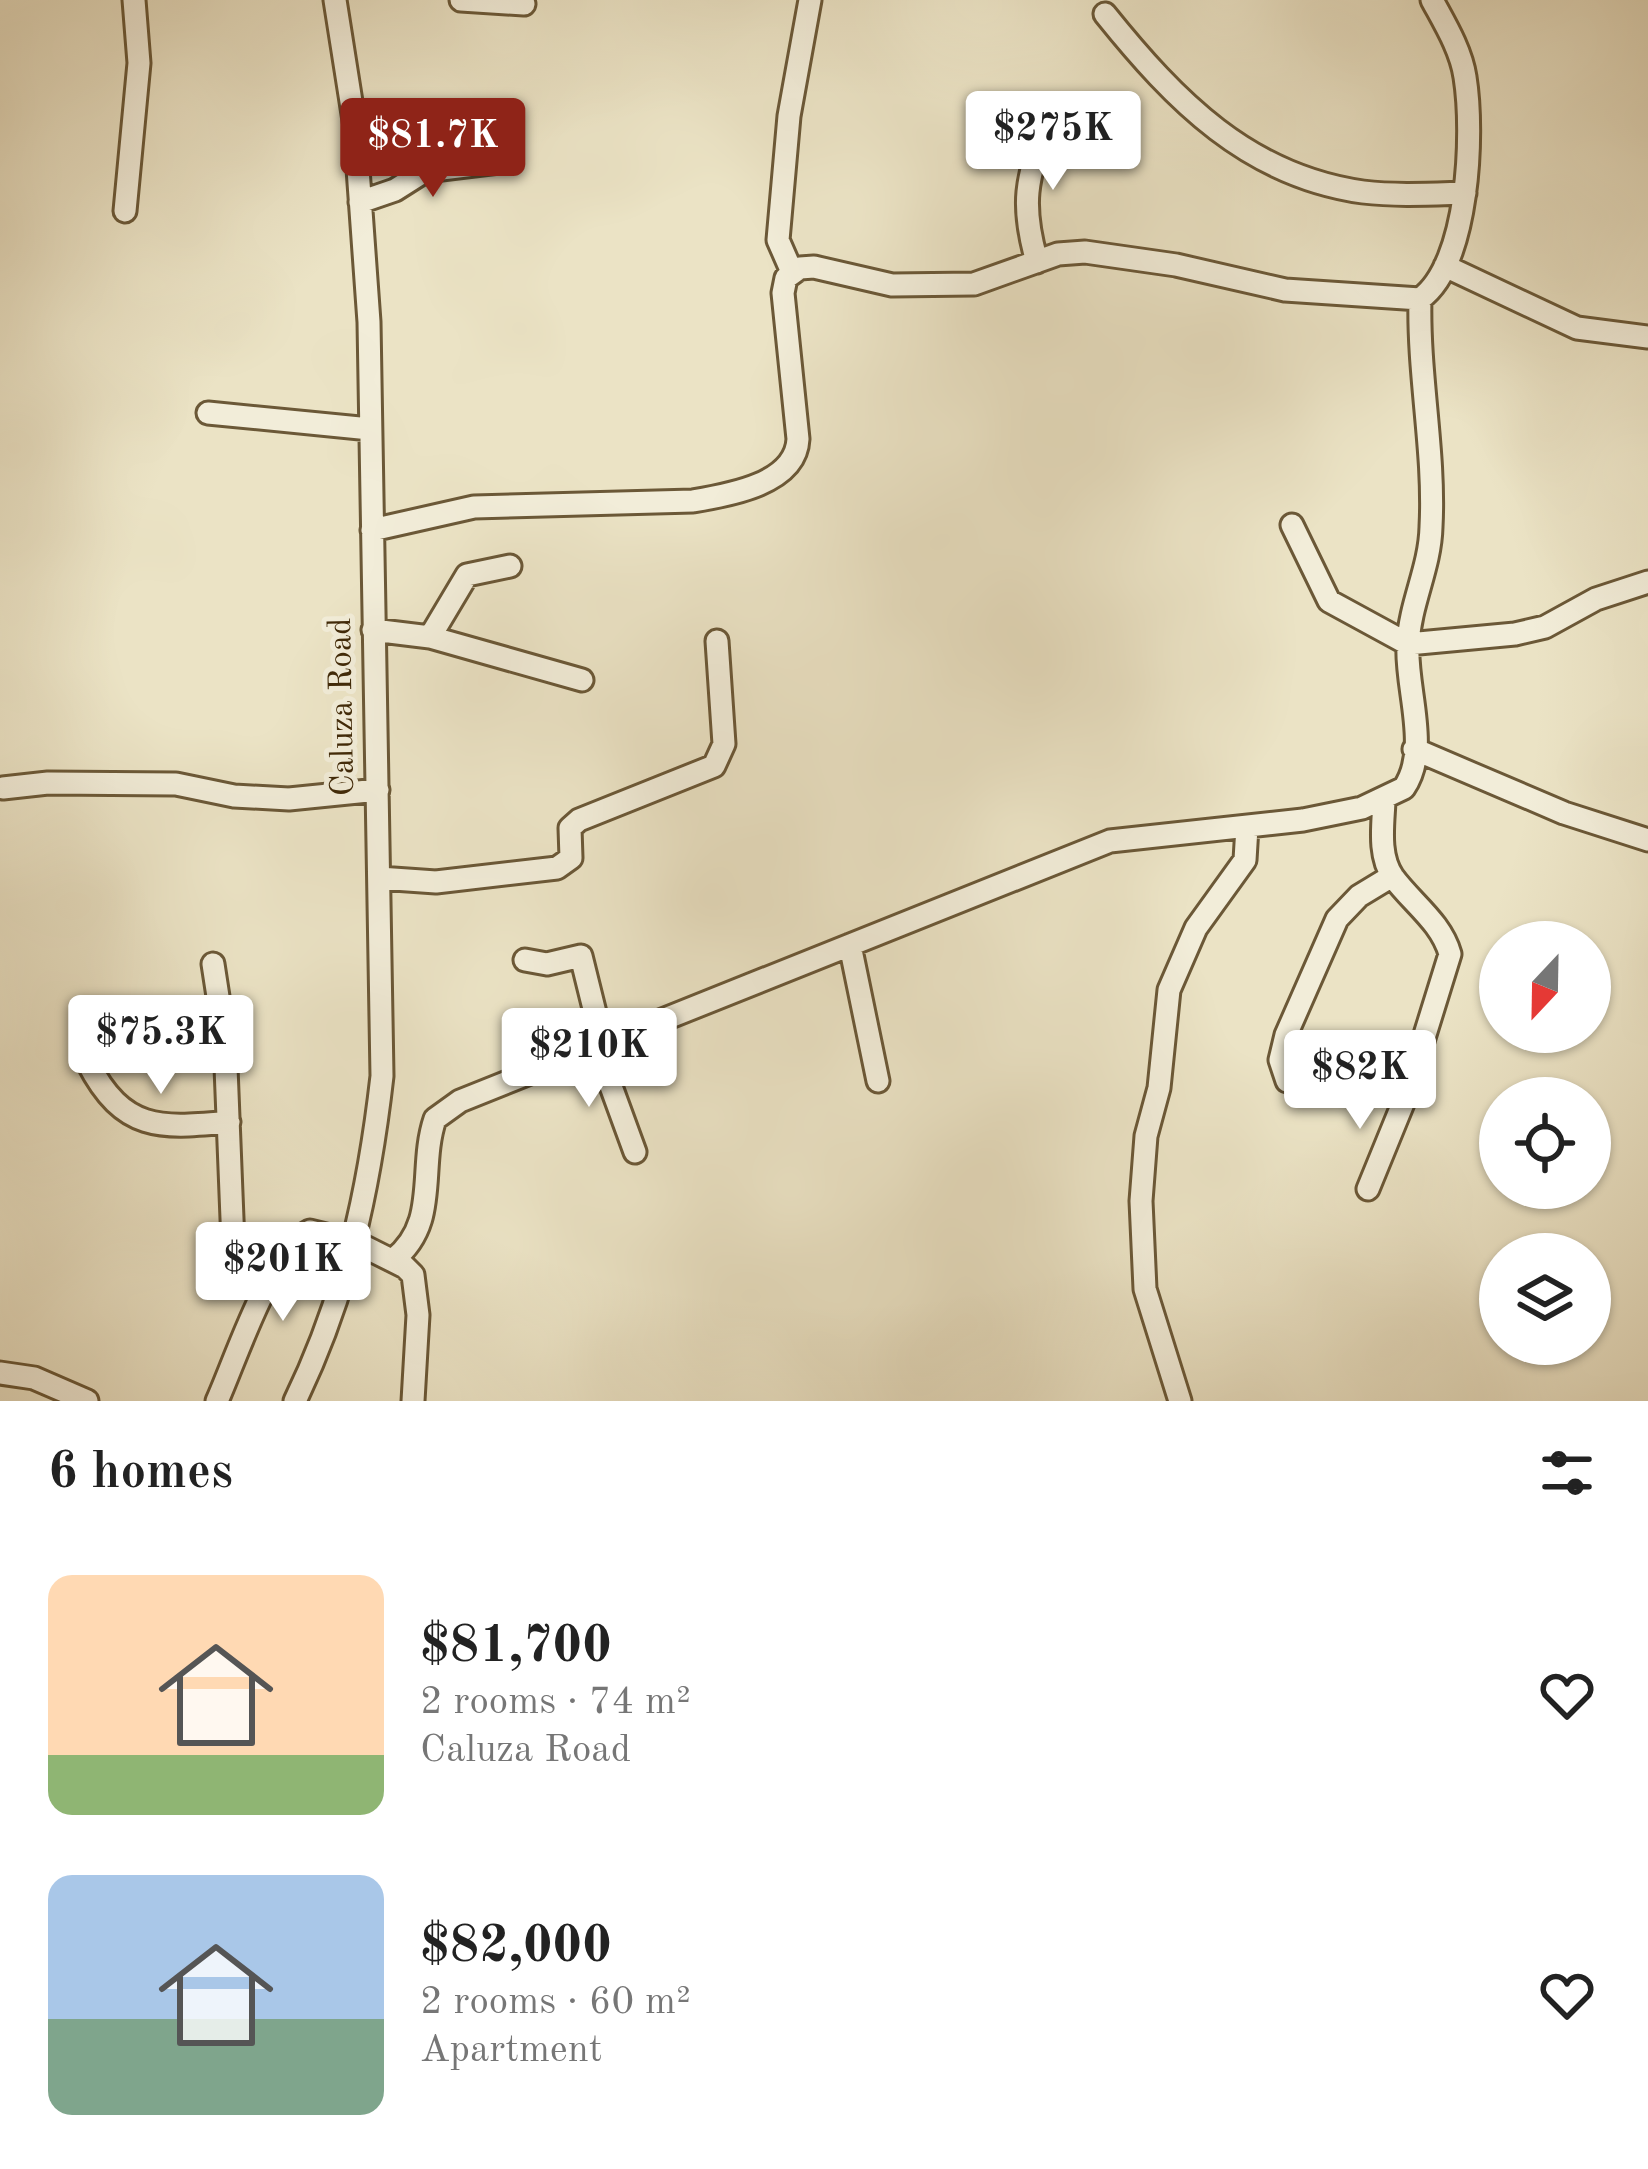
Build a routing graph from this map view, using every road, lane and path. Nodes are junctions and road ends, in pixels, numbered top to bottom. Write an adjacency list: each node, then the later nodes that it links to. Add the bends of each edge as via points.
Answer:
1 (134, 0): 12 (street, via 137,107)
2 (335, 0): 11 (street, Caluza Road)
3 (461, 0): 6 (street)
4 (810, 0): 15 (street, via 778,240)
5 (1432, 0): 10 (street, via 1465,76)
6 (524, 4)
7 (1106, 14): 10 (street, via 1184,100 1252,158 1358,191)
8 (1046, 123): 13 (street, via 1025,187)
9 (499, 162): 11 (street, via 425,171)
10 (1465, 194): 14 (street)
11 (360, 202): 19 (street, Caluza Road)
12 (125, 212)
13 (1037, 262): 15 (street, via 1000,278 941,286 892,285 814,267); 16 (street, via 1105,253 1285,290)
14 (1445, 266): 16 (street); 17 (street, via 1576,328)
15 (792, 272): 21 (street, via 783,293 798,452 781,471 693,501 474,507)
16 (1420, 299): 27 (street, via 1431,533)
17 (1648, 338)
18 (208, 412): 19 (street)
19 (370, 429): 21 (street, Caluza Road)
20 (1292, 525): 27 (street, via 1329,601)
21 (372, 530): 24 (street, Caluza Road)
22 (510, 566): 25 (street, via 467,575)
23 (1648, 582): 27 (street, via 1530,631)
24 (373, 630): 25 (street); 31 (street, Caluza Road)
25 (430, 637): 28 (street)
26 (717, 641): 36 (street, via 724,744 714,766 579,820 569,832 571,858 557,868 436,882)
27 (1408, 644): 29 (street)
28 (582, 680)
29 (1414, 749): 32 (street, via 1411,778); 34 (street)
30 (3, 788): 31 (street, via 176,784 290,799)
31 (378, 790): 36 (street, Caluza Road)
32 (1384, 801): 33 (street); 35 (street, via 1382,840)
33 (1247, 827): 37 (street, via 1110,841); 55 (street, via 1245,860 1174,974 1146,1136 1145,1289)
34 (1648, 840)
35 (1392, 876): 43 (street, via 1337,919 1286,1035 1280,1060); 46 (street, via 1450,955)
36 (379, 878): 47 (street, Caluza Road, via 382,1076)
37 (850, 945): 40 (street); 42 (street)
38 (525, 960): 40 (street, via 581,956)
39 (213, 964): 44 (street)
40 (600, 1047): 45 (street); 48 (street, via 444,1109 431,1130 418,1233)
41 (88, 1063): 44 (street, via 118,1103 152,1126)
42 (878, 1081)
43 (1287, 1081)
44 (230, 1122): 49 (street, via 233,1244 245,1263)
45 (635, 1152)
46 (1367, 1189)
47 (355, 1242): 48 (street); 49 (street, via 310,1231); 53 (street, Caluza Road)
48 (393, 1260): 54 (street, via 412,1276 418,1298)
49 (273, 1277): 52 (street)
50 (0, 1372): 51 (street)
51 (81, 1398)
52 (217, 1401)
53 (295, 1401)
54 (413, 1401)
55 (1180, 1401)

